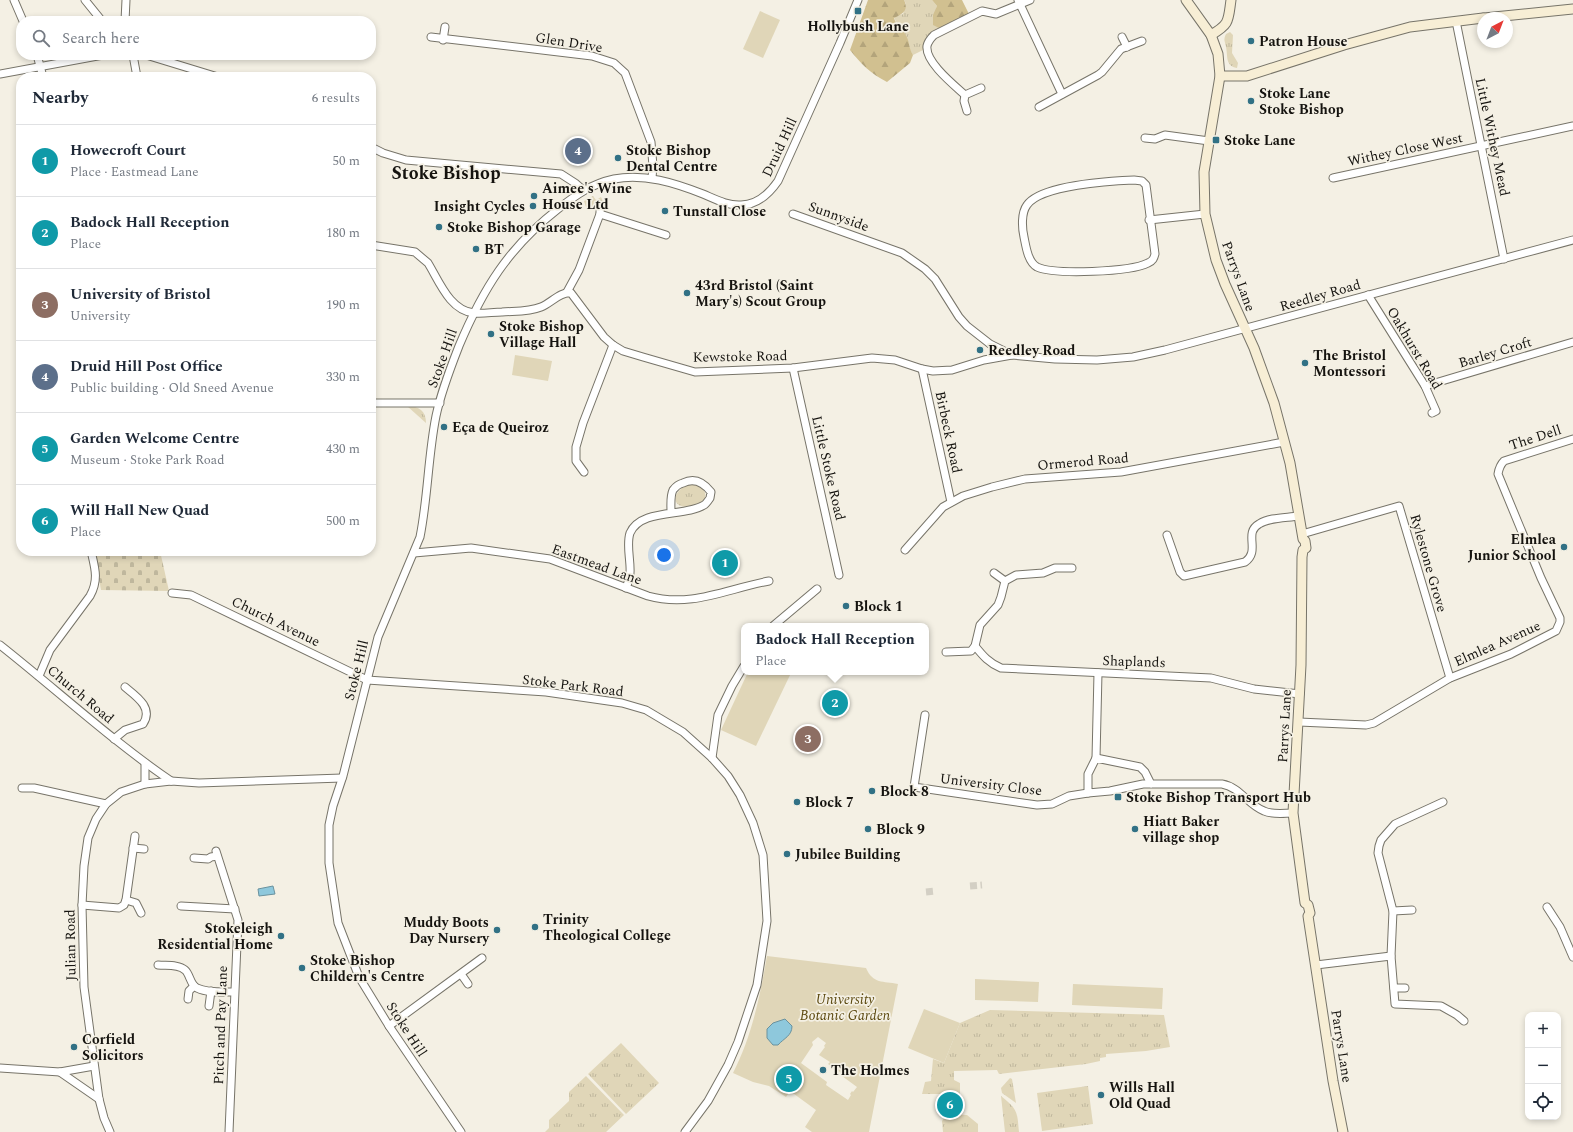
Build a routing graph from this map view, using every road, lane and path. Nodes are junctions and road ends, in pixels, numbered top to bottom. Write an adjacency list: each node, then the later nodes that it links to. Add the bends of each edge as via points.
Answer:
1 (14, 0): 11 (street)
2 (85, 0): 12 (street)
3 (126, 0): 13 (street)
4 (858, 0): 43 (street, Druid Hill, via 778,182 772,190 756,202 735,205)
5 (1030, 0): 8 (street)
6 (1186, 0): 17 (main road, Parrys Lane)
7 (1231, 0): 17 (main road, via 1227,23)
8 (1019, 2): 34 (street); 35 (street, via 996,14 982,11 929,40 927,47 930,56 941,74)
9 (1573, 9): 10 (main road)
10 (1513, 15)
11 (21, 16)
12 (98, 16)
13 (125, 16)
14 (1477, 19): 15 (main road)
15 (1456, 21): 32 (main road, via 1402,29 1248,76); 41 (street, Little Withey Mead)
16 (445, 28): 20 (street)
17 (1211, 35): 32 (main road, Parrys Lane, via 1218,54)
18 (431, 37): 20 (street, Glen Drive)
19 (1122, 37): 22 (street)
20 (444, 40): 43 (street, Glen Drive, via 592,56 614,63 625,73 651,142)
21 (1142, 41): 22 (street)
22 (1127, 46): 34 (street, via 1121,49 1102,72)
23 (38, 60): 27 (street)
24 (74, 60): 27 (street)
25 (134, 60): 29 (street)
26 (162, 60): 30 (street)
27 (40, 66): 28 (street); 31 (street)
28 (42, 72)
29 (136, 72)
30 (202, 72)
31 (0, 74)
32 (1220, 76): 40 (main road, Parrys Lane)
33 (981, 88): 35 (street)
34 (1062, 94): 36 (street)
35 (965, 95): 37 (street)
36 (1039, 107)
37 (967, 111)
38 (1573, 126): 41 (street, Withey Close West)
39 (1145, 138): 40 (street, via 1155,140 1165,135)
40 (1209, 141): 49 (main road, Parrys Lane, via 1204,172)
41 (1482, 146): 44 (street, Withey Close West); 56 (street, Little Withey Mead)
42 (376, 150): 45 (street, via 406,160 561,174)
43 (652, 178): 45 (street, Druid Hill, via 614,179)
44 (1333, 178)
45 (582, 190): 50 (street, Druid Hill)
46 (600, 205): 47 (street)
47 (600, 214): 52 (street); 57 (street, via 579,270)
48 (793, 214): 54 (street, Sunnyside)
49 (1205, 214): 51 (street); 60 (main road, Parrys Lane, via 1216,260)
50 (547, 217): 59 (street, Stoke Hill, via 510,256 486,290)
51 (1150, 220): 51 (street, via 1155,254 1153,260 1119,269 1055,271 1036,266 1031,261 1023,234 1023,213 1033,199 1092,182 1142,181 1146,185)
52 (666, 235)
53 (1573, 240): 56 (street, Reedley Road)
54 (876, 243): 63 (street, Reedley Road, via 902,253 925,269 935,279 967,326 990,344)
55 (376, 246): 59 (street, via 415,252 424,258 452,303 464,311)
56 (1504, 259): 58 (street, Reedley Road)
57 (567, 292): 59 (street, via 532,310); 62 (street, Kewstoke Road, via 575,296 604,337)
58 (1368, 295): 60 (street, Reedley Road); 66 (street, Oakhurst Road)
59 (474, 313): 68 (street, Stoke Hill, via 452,364)
60 (1245, 330): 63 (street, Reedley Road, via 1133,357 1097,360); 71 (main road, Parrys Lane, via 1266,380)
61 (1573, 342): 66 (street, Barley Croft)
62 (613, 345): 64 (street, Kewstoke Road, via 624,351 695,372); 73 (street, via 576,446 576,461)
63 (1012, 355): 65 (street, Kewstoke Road, via 952,370)
64 (793, 368): 65 (street, Kewstoke Road, via 872,358 894,360); 84 (street, Little Stoke Road)
65 (922, 369): 74 (street, Birbeck Road)
66 (1425, 386): 69 (street, Oakhurst Road, via 1436,411)
67 (376, 403): 68 (street)
68 (440, 403): 80 (street, Stoke Hill, via 430,452 423,521)
69 (1432, 413)
70 (1573, 438): 72 (street, The Dell)
71 (1284, 442): 74 (street, Ormerod Road, via 1121,472 1025,479 963,496); 76 (main road, Parrys Lane)
72 (1504, 461): 97 (street, Elmlea Avenue, via 1499,466 1498,474 1560,622 1556,631 1511,654)
73 (584, 472)
74 (951, 502): 79 (street, Ormerod Road, via 936,514)
75 (671, 512): 75 (street, via 703,506 710,498 711,492 700,482 686,481 673,491); 87 (street, via 643,520 631,531 630,573)
76 (1299, 516): 77 (street, via 1267,520 1258,524 1253,529 1251,558 1245,562 1184,576 1180,572); 78 (main road, Parrys Lane)
77 (1168, 535)
78 (1303, 536): 97 (street, Rylestone Grove, via 1399,506); 100 (main road, Parrys Lane, via 1306,548 1303,550)
79 (905, 550)
80 (414, 553): 87 (street, Eastmead Lane, via 471,548 550,559); 98 (street, Stoke Hill, via 378,637)
81 (93, 556): 96 (street, via 96,575 94,589 50,650)
82 (1072, 568): 86 (street, via 1054,568 1043,573 1016,575)
83 (994, 573): 86 (street)
84 (839, 575)
85 (768, 581): 87 (street, Eastmead Lane, via 685,601 660,600)
86 (1005, 581): 92 (street, via 998,605 980,625)
87 (626, 588)
88 (817, 589): 90 (street)
89 (172, 593): 98 (street, Church Avenue, via 191,595)
90 (776, 623)
91 (0, 645): 96 (street, Church Road)
92 (975, 646): 93 (street, via 971,652); 95 (street, Shaplands, via 983,657 1000,668)
93 (946, 652)
94 (741, 671): 104 (street, via 718,715)
95 (1098, 673): 100 (street, Shaplands, via 1211,678 1254,689); 105 (street)
96 (39, 676): 103 (street, Church Road)
97 (1450, 678): 102 (street, Elmlea Avenue, via 1374,723 1366,725)
98 (367, 680): 104 (street, Stoke Park Road, via 546,692 622,703 646,710 683,732); 107 (street, Stoke Hill)
99 (124, 687): 103 (street, via 140,700 147,716 143,724 125,730)
100 (1300, 694): 102 (main road, Parrys Lane)
101 (925, 715): 112 (street, University Close, via 914,787 1037,805 1052,804 1069,796)
102 (1299, 722): 115 (main road, Parrys Lane)
103 (114, 739): 106 (street, Church Road)
104 (712, 758): 151 (street, Stoke Park Road, via 740,795 753,823 763,855 767,921 757,985 738,1042 708,1101)
105 (1096, 758): 110 (street, via 1140,767); 112 (street, via 1088,774)
106 (145, 763): 108 (street, Church Road); 109 (street)
107 (342, 778): 108 (street); 143 (street, Stoke Hill, via 330,825 329,862 338,923 359,977)
108 (171, 782): 109 (street)
109 (145, 784): 114 (street, Julian Road, via 121,792)
110 (1151, 784): 112 (street, University Close, via 1110,792); 115 (street, University Close, via 1228,785 1265,811)
111 (22, 788): 114 (street, via 34,788)
112 (1088, 793)
113 (1443, 802): 126 (street, via 1395,824 1381,840 1378,853)
114 (106, 804): 121 (street, Julian Road, via 88,838)
115 (1293, 813): 132 (main road, Parrys Lane, via 1305,903 1302,906 1304,914 1308,916)
116 (135, 836): 117 (street)
117 (133, 848): 118 (street); 120 (street)
118 (144, 849)
119 (194, 858): 124 (street, Pitch and Pay Lane, via 208,859 217,854)
120 (126, 900): 121 (street, via 119,908); 127 (street, via 136,903)
121 (82, 905): 144 (street, Julian Road, via 84,987)
122 (180, 906): 124 (street)
123 (1547, 907): 129 (street, via 1560,927)
124 (234, 909): 139 (street, Pitch and Pay Lane, via 238,929)
125 (1412, 910): 126 (street)
126 (1393, 911): 128 (street)
127 (141, 913)
128 (1390, 956): 132 (street); 136 (street)
129 (1573, 957)
130 (482, 958): 133 (street)
131 (158, 965): 135 (street, via 178,966 185,970)
132 (1316, 965): 152 (main road, Parrys Lane)
133 (461, 974): 134 (street); 143 (street)
134 (468, 984)
135 (194, 986): 138 (street); 140 (street, via 189,992)
136 (1394, 988): 137 (street); 142 (street, via 1395,1004 1441,1006)
137 (1405, 988)
138 (211, 991): 139 (street); 141 (street)
139 (234, 992): 149 (street, Pitch and Pay Lane)
140 (188, 999)
141 (209, 1006)
142 (1464, 1021)
143 (389, 1026): 150 (street, Stoke Hill)
144 (94, 1066): 146 (street); 147 (street, Julian Road)
145 (0, 1068): 146 (street)
146 (60, 1072): 147 (street)
147 (99, 1098): 148 (street, Julian Road)
148 (110, 1132)
149 (229, 1132)
150 (461, 1132)
151 (685, 1132)
152 (1343, 1132)

